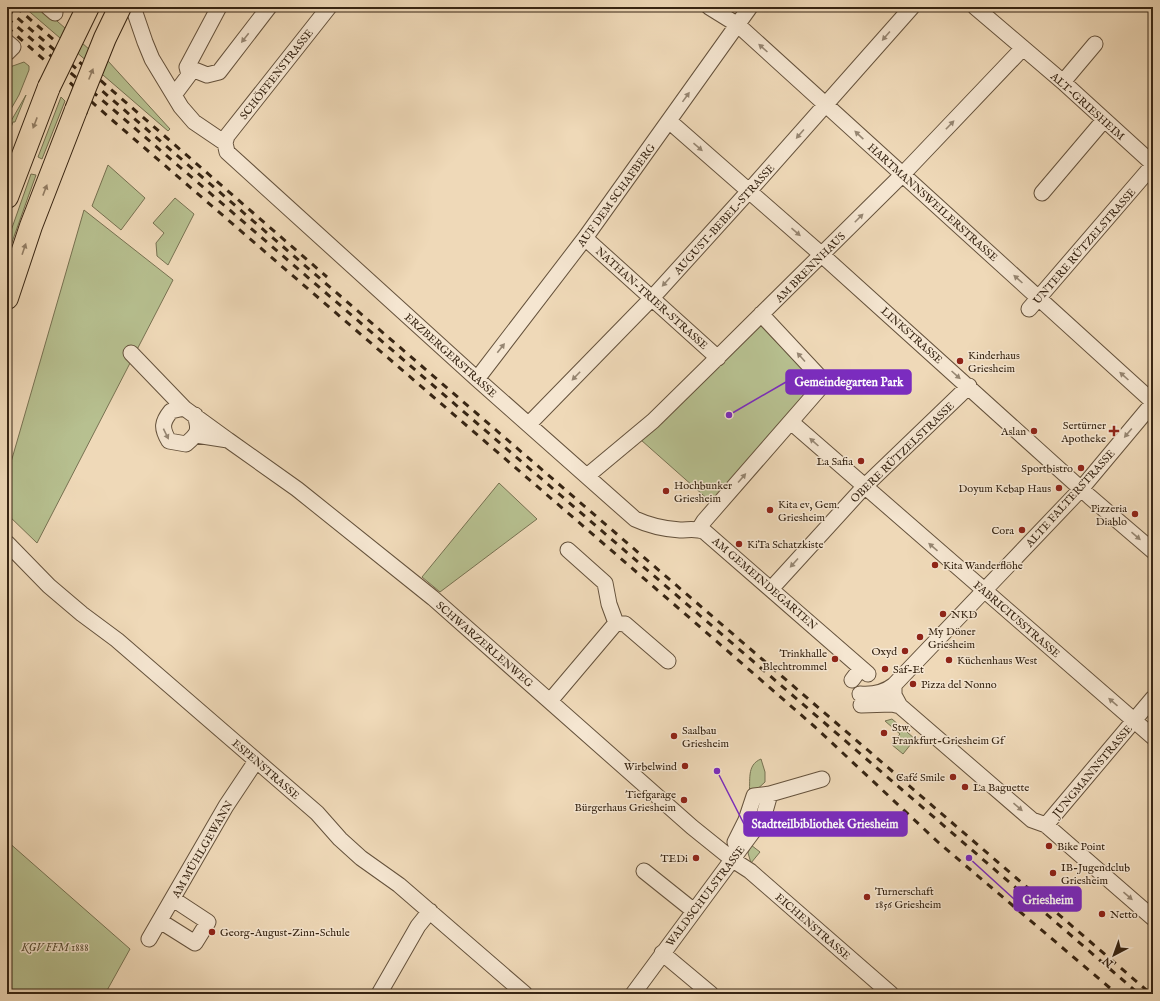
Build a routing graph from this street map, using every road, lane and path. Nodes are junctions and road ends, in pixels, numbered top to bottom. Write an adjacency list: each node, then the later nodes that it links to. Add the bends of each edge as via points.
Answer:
1 (88, 7): 27 (highway, one-way to 27, bridge, via 49,87)
2 (120, 7): 30 (highway, one-way to 2, bridge, via 31,226 76,110)
3 (133, 7): 18 (street, via 150,53)
4 (219, 7): 16 (street)
5 (269, 7): 16 (street, one-way to 16, via 219,72 207,75)
6 (329, 7): 22 (street, SCHÖFFENSTRASSE, via 227,136)
7 (709, 7): 11 (street, HARTMANNSWEILERSTRASSE)
8 (750, 7): 11 (street, AUF DEM SCHAFBERG)
9 (912, 7): 19 (street, AUGUST-BEBEL-STRASSE, one-way to 19)
10 (975, 7): 14 (street, ALT-GRIESHEIM)
11 (738, 25): 19 (street, HARTMANNSWEILERSTRASSE, one-way to 11); 21 (street, AUF DEM SCHAFBERG, one-way to 11)
12 (7, 42): 15 (street, via 13,47)
13 (1095, 44): 17 (street)
14 (1023, 48): 17 (street, ALT-GRIESHEIM); 24 (street, AM BRENNHAUS, one-way to 14)
15 (7, 53)
16 (187, 66): 18 (street, via 189,75)
17 (1063, 82): 20 (street, ALT-GRIESHEIM)
18 (174, 95): 22 (street, via 181,108 194,122)
19 (826, 105): 24 (street, HARTMANNSWEILERSTRASSE, one-way to 19); 25 (street, AUGUST-BEBEL-STRASSE, one-way to 25)
20 (1104, 120): 23 (street, ALT-GRIESHEIM); 26 (street)
21 (669, 121): 25 (street, LINKSTRASSE, one-way to 25); 28 (street, AUF DEM SCHAFBERG)
22 (225, 142): 36 (street, ERZBERGERSTRASSE, via 230,156)
23 (1153, 165): 32 (street, UNTERE RÜTZELSTRASSE)
24 (902, 175): 29 (street, AM BRENNHAUS, one-way to 24); 32 (street, HARTMANNSWEILERSTRASSE, one-way to 24)
25 (749, 192): 29 (street, LINKSTRASSE, one-way to 29); 31 (street, AUGUST-BEBEL-STRASSE, one-way to 31)
26 (1042, 193)
27 (7, 197)
28 (585, 238): 31 (street, NATHAN-TRIER-STRASSE); 36 (street, AUF DEM SCHAFBERG, one-way to 28)
29 (822, 255): 33 (street, AM BRENNHAUS); 37 (street, LINKSTRASSE, one-way to 37)
30 (7, 298)
31 (652, 298): 35 (street, NATHAN-TRIER-STRASSE); 41 (street, AUGUST-BEBEL-STRASSE, one-way to 41)
32 (1034, 304): 38 (street, HARTMANNSWEILERSTRASSE, one-way to 32)
33 (761, 314): 35 (street, AM BRENNHAUS); 40 (street, one-way to 33, via 818,392 820,379)
34 (131, 353): 39 (street, SCHWARZERLENWEG)
35 (718, 358): 44 (street, AM BRENNHAUS, via 653,421)
36 (477, 379): 41 (street, ERZBERGERSTRASSE)
37 (969, 386): 45 (street, OBERE RÜTZELSTRASSE); 46 (street, LINKSTRASSE)
38 (1153, 403): 46 (street, ALTE FALTERSTRASSE, one-way to 46)
39 (189, 412): 42 (street, via 198,426); 42 (street, one-way to 42, via 171,411 163,421 163,431 169,441 186,444); 43 (street, SCHWARZERLENWEG)
40 (791, 422): 45 (street, FABRICIUSSTRASSE, one-way to 40); 47 (street, one-way to 40)
41 (529, 424): 44 (street, ERZBERGERSTRASSE)
42 (196, 435): 43 (street, SCHWARZERLENWEG)
43 (228, 440): 58 (street, SCHWARZERLENWEG, via 297,489 426,593)
44 (587, 476): 47 (street, ERZBERGERSTRASSE, via 635,518 647,524 662,528)
45 (864, 487): 51 (street, OBERE RÜTZELSTRASSE, one-way to 51); 52 (street, FABRICIUSSTRASSE, one-way to 45)
46 (1081, 489): 50 (street, LINKSTRASSE, one-way to 50); 52 (street, ALTE FALTERSTRASSE)
47 (699, 529): 51 (street, AM GEMEINDEGARTEN, via 710,535)
48 (7, 543): 62 (street, ESPENSTRASSE, via 49,586 117,640)
49 (568, 550): 53 (street, via 605,583)
50 (1153, 551)
51 (771, 589): 55 (street, AM GEMEINDEGARTEN, via 865,671)
52 (984, 591): 56 (street, ALTE FALTERSTRASSE); 60 (street, FABRICIUSSTRASSE, one-way to 52)
53 (616, 623): 54 (street, via 625,624); 58 (street)
54 (668, 661)
55 (852, 680)
56 (894, 685): 59 (street, via 894,695); 59 (street, ALTE FALTERSTRASSE, via 860,700)
57 (1153, 698): 60 (street, JUNGMANNSTRASSE)
58 (550, 701): 65 (street, SCHWARZERLENWEG, via 686,822)
59 (900, 706): 64 (street, one-way to 64, via 1032,820)
60 (1134, 720): 61 (street, FABRICIUSSTRASSE); 64 (street, JUNGMANNSTRASSE)
61 (1153, 737)
62 (256, 761): 67 (street, AM MÜHLGEWANN, via 226,806); 68 (street, ESPENSTRASSE, via 317,813 361,858)
63 (822, 779): 65 (street, WALDSCHULSTRASSE, via 770,794 764,815)
64 (1046, 825): 70 (street, one-way to 70)
65 (735, 856): 69 (street, WALDSCHULSTRASSE); 78 (street, EICHENSTRASSE)
66 (644, 871): 69 (street)
67 (173, 899): 71 (street, AM MÜHLGEWANN); 71 (street, via 208,922 196,943)
68 (430, 911): 74 (street, via 418,926); 75 (street, ESPENSTRASSE)
69 (694, 911): 73 (street, WALDSCHULSTRASSE)
70 (1153, 918)
71 (160, 921): 72 (street, AM MÜHLGEWANN)
72 (149, 940)
73 (662, 953): 76 (street, WALDSCHULSTRASSE); 77 (street)
74 (379, 994)
75 (525, 994)
76 (633, 994)
77 (711, 994)
78 (891, 994)

